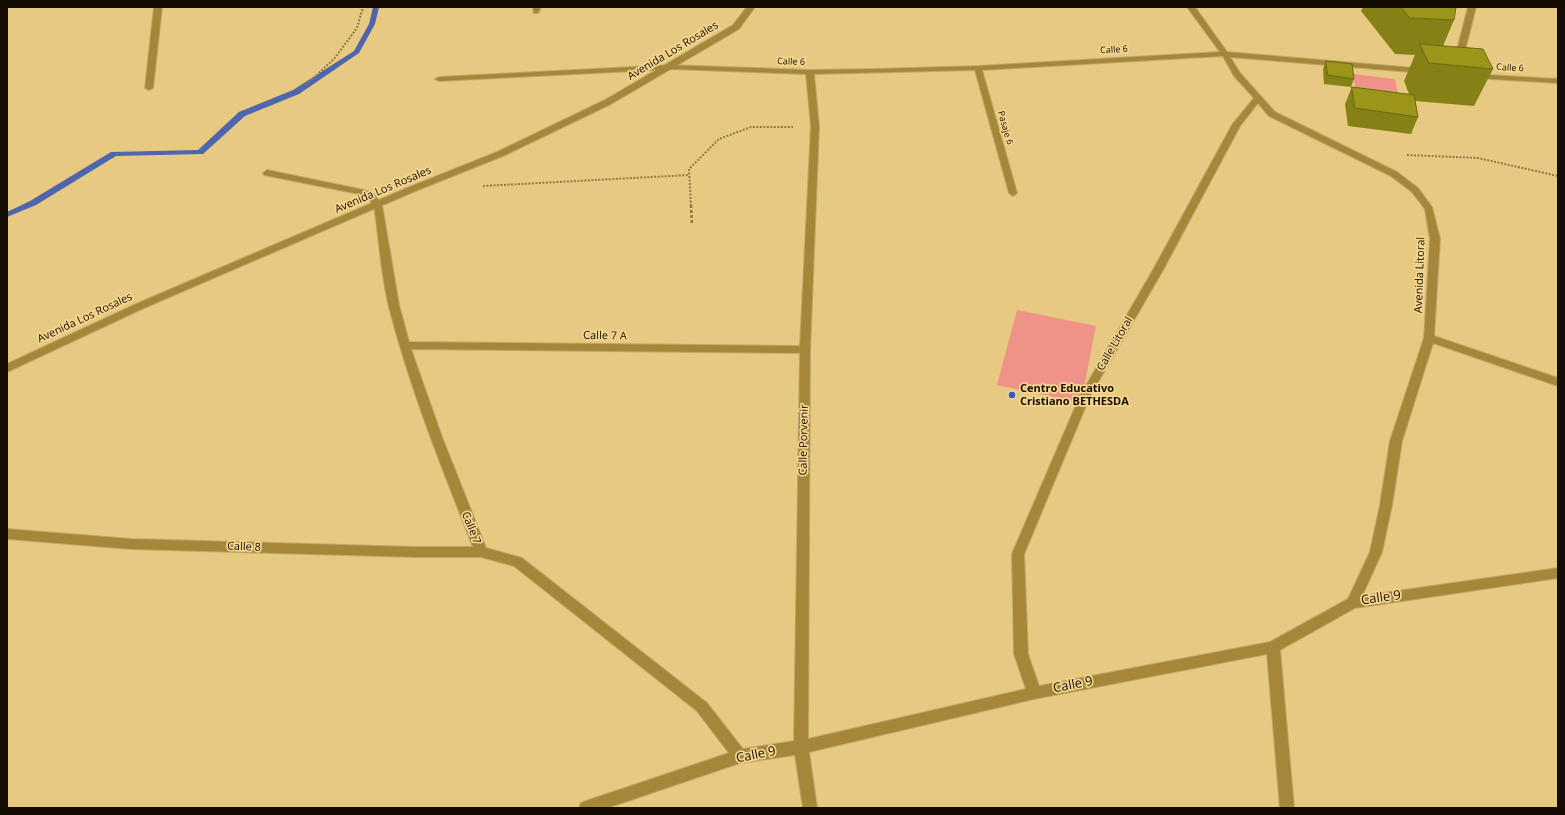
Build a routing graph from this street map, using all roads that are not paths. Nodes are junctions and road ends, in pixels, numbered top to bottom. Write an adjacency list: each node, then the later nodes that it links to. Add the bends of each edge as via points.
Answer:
1 (158, 7): 14 (street)
2 (751, 7): 6 (street, Avenida Los Rosales, via 736,27)
3 (1191, 7): 5 (street, Avenida Litoral)
4 (1472, 7): 7 (street)
5 (1225, 54): 8 (street, Calle 6); 10 (street, Calle 6); 15 (street, Avenida Litoral, via 1237,74)
6 (671, 67): 9 (street, Calle 6); 12 (street, Calle 6); 18 (street, Avenida Los Rosales, via 608,102 513,148)
7 (1457, 67)
8 (978, 68): 9 (street, Calle 6); 17 (street, Pasaje 6)
9 (810, 72): 21 (street, Calle Porvenir, via 815,126)
10 (1432, 72)
11 (1469, 75): 13 (street, Calle 6)
12 (439, 79)
13 (1558, 81)
14 (149, 88)
15 (1258, 98): 19 (street, Avenida Litoral, via 1272,114 1394,174 1415,190 1429,209 1435,239); 29 (street, Calle Litoral, via 1236,125 1158,270 1085,396 1018,554 1021,654)
16 (267, 174): 18 (street, via 360,192 371,196)
17 (1013, 193)
18 (378, 205): 20 (street, Calle 7, via 394,305); 22 (street, Avenida Los Rosales, via 140,306)
19 (1429, 338): 23 (street); 27 (street, Avenida Litoral, via 1396,441 1376,552)
20 (405, 345): 21 (street, Calle 7 A); 25 (street, Calle 7, via 436,437)
21 (805, 350): 30 (street, Calle Porvenir)
22 (7, 368)
23 (1558, 382)
24 (7, 534): 25 (street, Calle 8, via 131,544)
25 (481, 552): 31 (street, Calle 7, via 518,562 702,707)
26 (1558, 573): 27 (street, Calle 9)
27 (1353, 602): 28 (street, Calle 9)
28 (1273, 647): 29 (street, Calle 9); 34 (street)
29 (1034, 693): 30 (street, Calle 9)
30 (801, 747): 31 (street, Calle 9); 33 (street, Calle Porvenir)
31 (740, 756): 32 (street, Calle 9)
32 (586, 808)
33 (810, 808)
34 (1287, 808)

